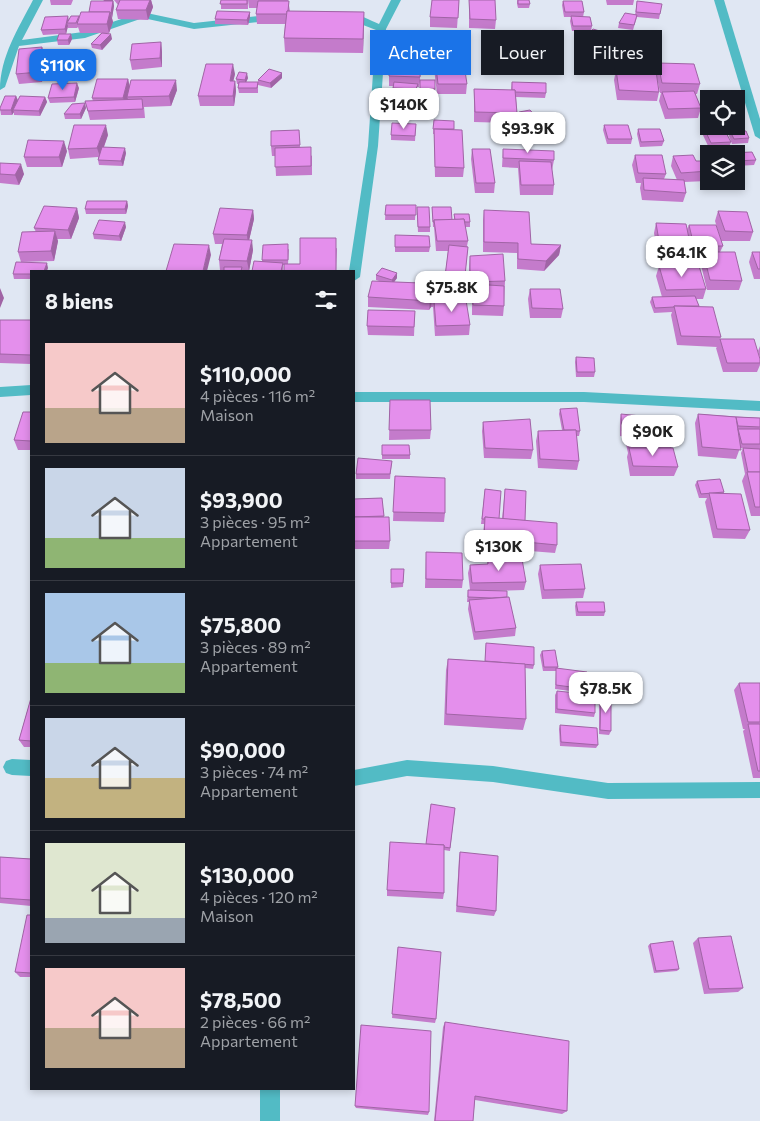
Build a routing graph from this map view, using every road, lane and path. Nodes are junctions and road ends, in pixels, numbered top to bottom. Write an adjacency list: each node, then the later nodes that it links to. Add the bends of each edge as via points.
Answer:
1 (38, 0): 7 (street)
2 (396, 0): 6 (street)
3 (719, 0): 9 (street)
4 (338, 15): 6 (street, via 355,17)
5 (286, 16): 7 (street, via 194,26 142,15 85,35)
6 (381, 29): 10 (street, via 373,146)
7 (15, 44): 8 (street)
8 (0, 87)
9 (760, 136)
10 (355, 270)
11 (30, 390): 12 (street)
12 (0, 392)
13 (355, 397): 14 (street, via 584,397)
14 (760, 406)
15 (12, 767): 16 (street)
16 (30, 768)
17 (355, 778): 18 (street, via 407,768 492,774 608,791)
18 (760, 790)
19 (270, 1090): 20 (street)
20 (270, 1121)

